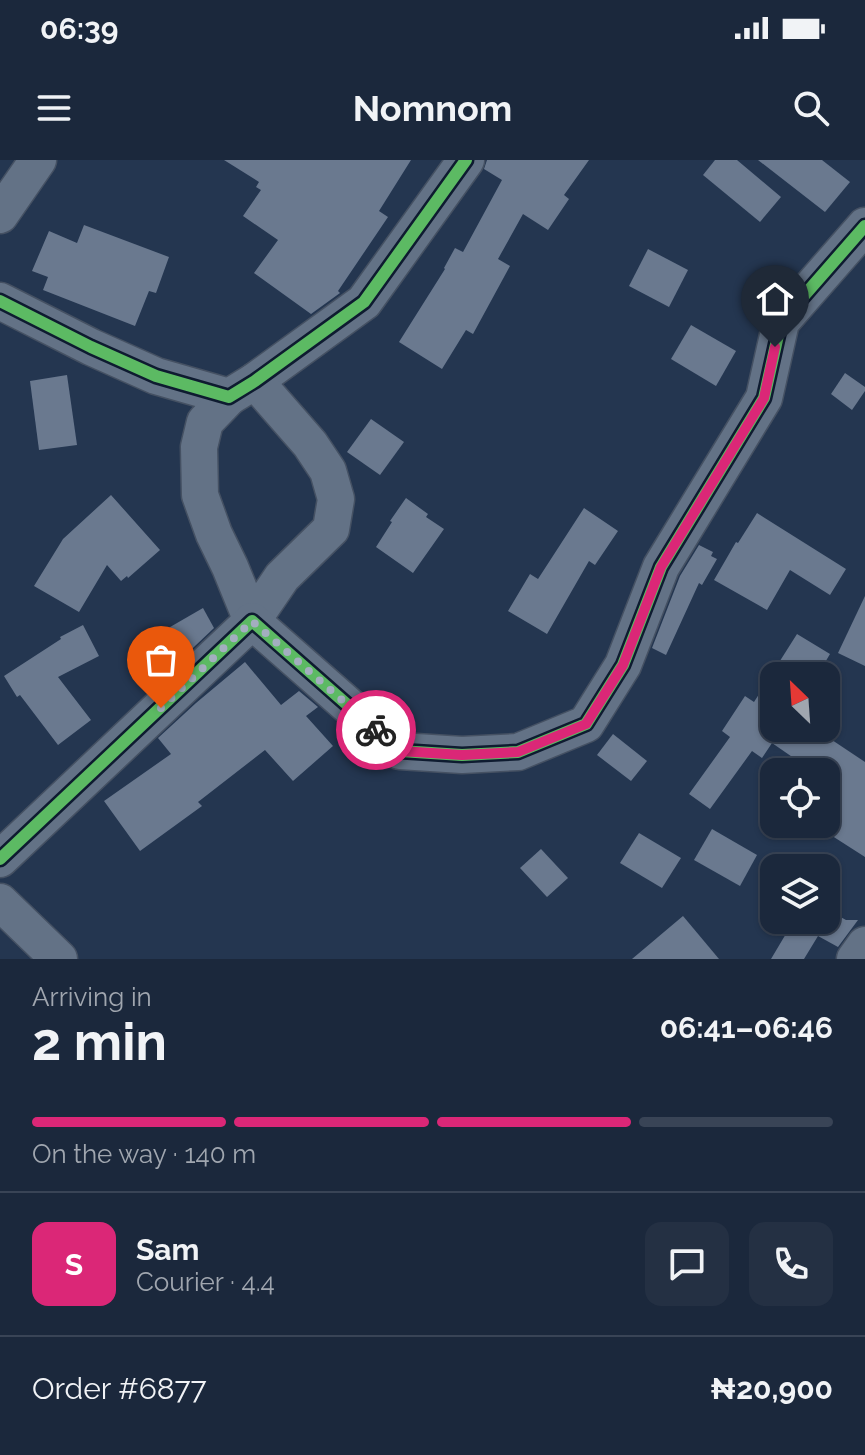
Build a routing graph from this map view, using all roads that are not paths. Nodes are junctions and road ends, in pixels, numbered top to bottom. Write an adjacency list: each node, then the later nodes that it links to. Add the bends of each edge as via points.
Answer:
1 (38, 160): 3 (street)
2 (466, 160): 6 (street, via 364,302)
3 (0, 215)
4 (865, 226): 7 (street, via 781,322 764,398 661,567 623,665 586,724 518,752 400,751)
5 (0, 301): 6 (street, via 156,376)
6 (242, 389): 7 (street, via 205,422 199,447 200,495); 7 (street, via 310,444 328,471 336,499 331,529 282,577)
7 (252, 621): 8 (street)
8 (0, 859)
9 (0, 902): 11 (street)
10 (865, 945): 12 (street)
11 (59, 959)
12 (855, 959)

